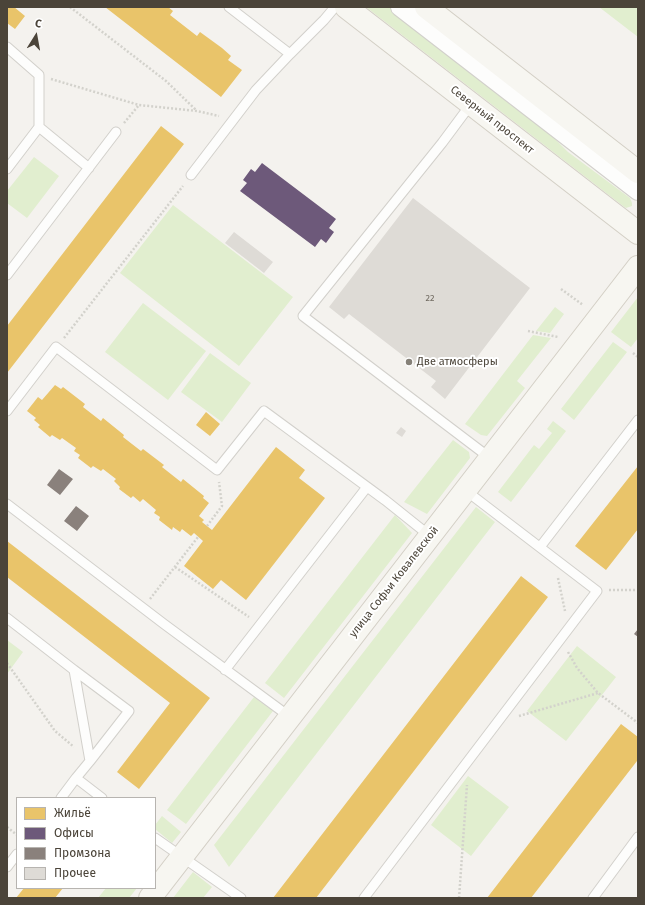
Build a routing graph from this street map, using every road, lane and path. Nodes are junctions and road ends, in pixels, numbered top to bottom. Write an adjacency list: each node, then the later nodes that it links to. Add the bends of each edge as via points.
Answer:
1 (70, 7): 12 (path, via 166,81)
2 (229, 7): 8 (lane)
3 (335, 7): 8 (lane)
4 (346, 7): 10 (street, Северный проспект)
5 (400, 7): 20 (street)
6 (426, 7): 18 (street)
7 (7, 47): 9 (lane)
8 (290, 54): 13 (lane, via 256,90)
9 (39, 75): 11 (path); 14 (lane)
10 (471, 104): 21 (street, Северный проспект); 33 (lane, via 303,316)
11 (139, 105): 12 (path); 15 (path)
12 (197, 111): 13 (path)
13 (233, 120): 19 (lane)
14 (39, 127): 16 (lane); 17 (lane)
15 (116, 132): 17 (lane)
16 (7, 168)
17 (89, 168): 23 (lane)
18 (638, 172)
19 (191, 175): 28 (path)
20 (638, 191)
21 (638, 233)
22 (638, 267): 33 (street, улица Софьи Ковалевской)
23 (7, 275)
24 (561, 289): 25 (path)
25 (583, 305)
26 (528, 332): 27 (path)
27 (558, 337)
28 (56, 347): 31 (lane); 34 (lane)
29 (633, 353): 30 (path)
30 (638, 357)
31 (7, 411)
32 (638, 420): 41 (lane)
33 (490, 458): 36 (street, улица Софьи Ковалевской)
34 (218, 470): 35 (lane, via 264,411); 38 (path, via 222,506)
35 (367, 487): 39 (lane); 48 (lane)
36 (465, 490): 39 (street, улица Софьи Ковалевской); 41 (lane)
37 (7, 504): 46 (lane)
38 (207, 526)
39 (430, 536): 55 (street, улица Софьи Ковалевской)
40 (198, 537): 43 (path)
41 (540, 547): 42 (lane)
42 (554, 558): 45 (lane); 49 (path)
43 (175, 567): 46 (path); 48 (path)
44 (638, 590): 45 (path)
45 (597, 591): 49 (lane)
46 (143, 608): 53 (lane)
47 (7, 618): 52 (lane)
48 (260, 624): 53 (lane)
49 (568, 629): 50 (lane)
50 (561, 639): 54 (path, via 577,668); 56 (lane)
51 (7, 663): 59 (path, via 55,731)
52 (74, 670): 59 (lane); 59 (lane, via 129,711)
53 (225, 670): 55 (lane)
54 (598, 693): 56 (path); 57 (path)
55 (290, 717): 68 (street, улица Софьи Ковалевской)
56 (497, 723): 58 (lane)
57 (638, 723)
58 (470, 758): 72 (lane); 73 (path)
59 (90, 761): 60 (lane)
60 (76, 778): 61 (lane); 62 (lane)
61 (62, 797)
62 (101, 797)
63 (7, 827): 64 (path)
64 (16, 834)
65 (638, 837): 74 (lane)
66 (156, 839): 68 (lane)
67 (16, 855): 69 (lane)
68 (181, 857): 70 (street, улица Софьи Ковалевской); 71 (lane)
69 (7, 867)
70 (150, 898)
71 (241, 898)
72 (364, 898)
73 (459, 898)
74 (593, 898)

